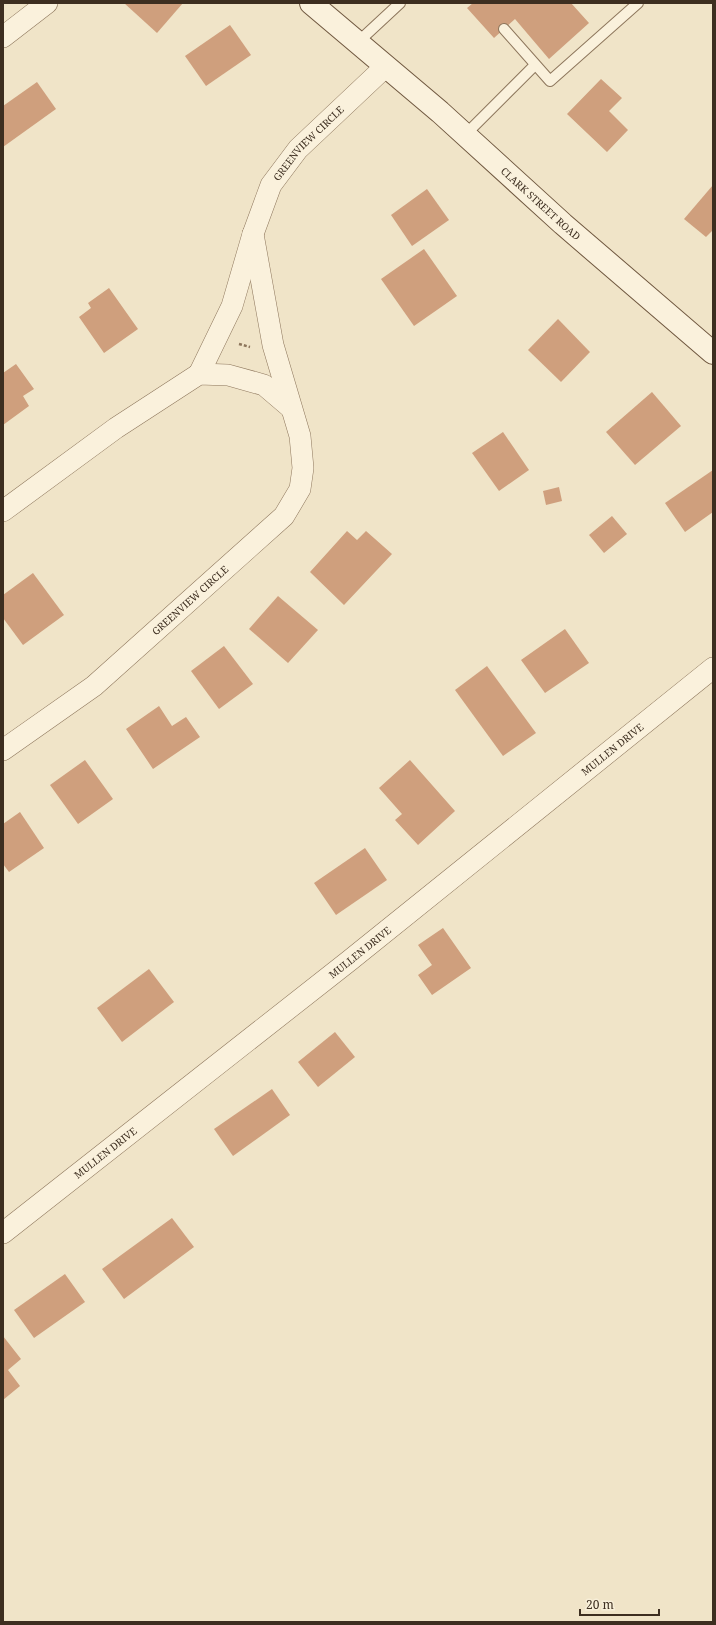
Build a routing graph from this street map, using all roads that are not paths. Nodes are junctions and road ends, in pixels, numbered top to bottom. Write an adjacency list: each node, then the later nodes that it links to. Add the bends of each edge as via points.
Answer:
1 (47, 3): 6 (street)
2 (310, 3): 7 (street, CLARK STREET ROAD)
3 (400, 3): 7 (lane)
4 (638, 3): 8 (lane, via 550,81)
5 (504, 29): 8 (lane)
6 (3, 37)
7 (371, 55): 9 (street, CLARK STREET ROAD); 10 (street, GREENVIEW CIRCLE, via 271,185)
8 (535, 65): 9 (lane)
9 (465, 135): 11 (street, CLARK STREET ROAD, via 563,224)
10 (253, 234): 12 (street, GREENVIEW CIRCLE, via 232,306); 13 (street, GREENVIEW CIRCLE, via 274,345)
11 (713, 353)
12 (199, 374): 13 (street, via 228,375 264,385); 14 (street, via 116,428)
13 (292, 408): 16 (street, GREENVIEW CIRCLE, via 300,436 303,468 300,489 284,516 94,686)
14 (3, 511)
15 (713, 668): 17 (street, MULLEN DRIVE, via 343,966)
16 (3, 750)
17 (3, 1233)

